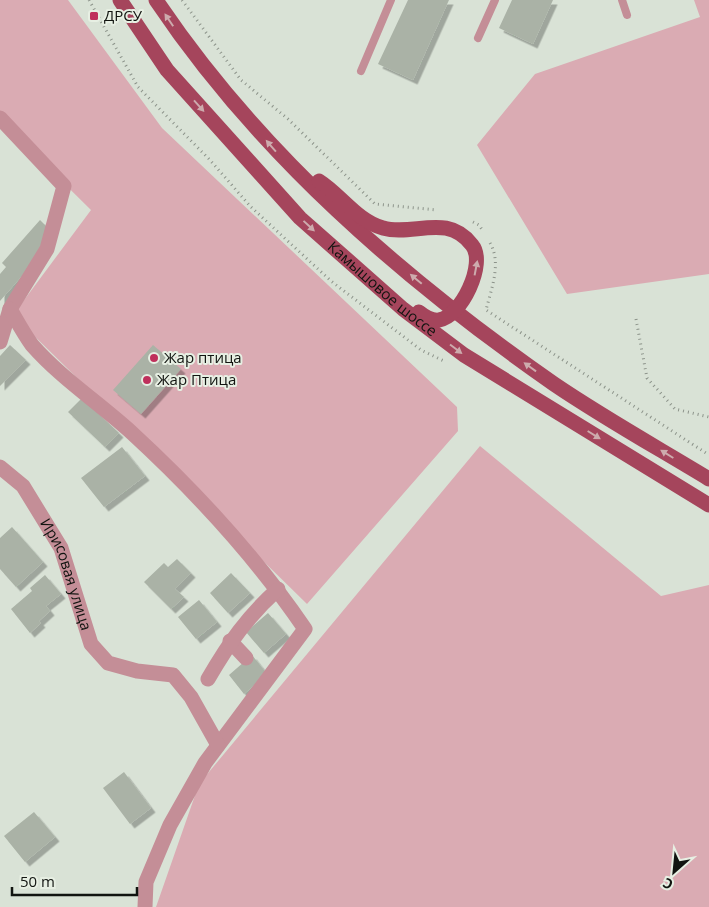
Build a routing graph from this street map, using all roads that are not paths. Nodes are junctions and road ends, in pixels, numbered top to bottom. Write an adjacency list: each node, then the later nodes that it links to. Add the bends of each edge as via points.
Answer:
1 (120, 0): 11 (main road, Камышовое шоссе, one-way to 11, via 166,70 300,218)
2 (156, 0): 10 (main road, Камышовое шоссе, one-way to 2, via 186,46)
3 (391, 0): 8 (lane)
4 (495, 0): 7 (lane)
5 (622, 0): 6 (lane)
6 (627, 15)
7 (478, 38)
8 (361, 71)
9 (0, 118): 12 (street, via 64,186 47,249)
10 (290, 167): 13 (main road, Камышовое шоссе, one-way to 10); 13 (main road, one-way to 10, via 476,270 477,254 472,244 439,226 398,229 375,226 323,184)
11 (350, 264): 13 (main road, via 376,277 431,320 446,318); 17 (main road, Камышовое шоссе, one-way to 17, via 464,355)
12 (10, 309): 14 (street); 18 (street, via 32,344 61,374 131,433 202,503)
13 (454, 311): 16 (main road, Камышовое шоссе, one-way to 13, via 555,385)
14 (0, 342)
15 (0, 467): 22 (street, Ирисовая улица, via 23,486 60,548 91,644 108,663 173,675 191,698)
16 (709, 479)
17 (709, 505)
18 (278, 589): 19 (street, via 253,612); 22 (street, via 305,629)
19 (230, 641): 20 (street); 21 (street)
20 (246, 658)
21 (208, 679)
22 (218, 745): 23 (street, via 170,825 146,882)
23 (146, 907)

